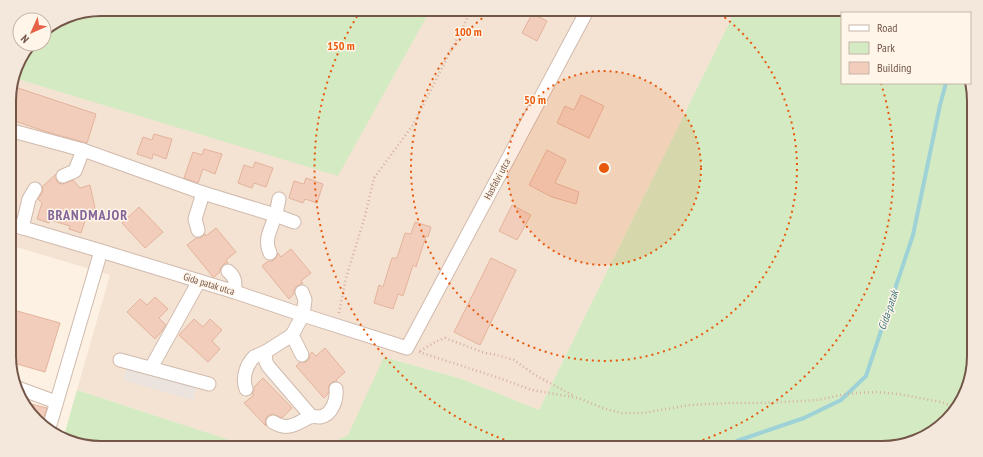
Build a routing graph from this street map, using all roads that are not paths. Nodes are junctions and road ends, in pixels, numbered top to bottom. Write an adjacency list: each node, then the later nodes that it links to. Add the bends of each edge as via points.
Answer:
1 (584, 16): 20 (street, Hasfalvi utca)
2 (16, 132): 3 (street)
3 (83, 150): 4 (street); 6 (street)
4 (73, 176)
5 (35, 189): 10 (street)
6 (204, 193): 8 (street); 11 (street, via 195,219)
7 (279, 199): 8 (street)
8 (275, 215): 9 (street); 13 (street, via 267,238)
9 (294, 222)
10 (16, 226): 12 (street, Gida patak utca)
11 (198, 230)
12 (101, 251): 15 (street, Gida patak utca); 29 (street)
13 (270, 253)
14 (228, 271): 16 (street, via 234,276)
15 (199, 281): 16 (street, Gida patak utca); 24 (street)
16 (235, 292): 18 (street, Gida patak utca)
17 (302, 292): 18 (street, via 305,300)
18 (303, 315): 19 (street); 20 (street, Gida patak utca)
19 (292, 335): 21 (street); 22 (street)
20 (413, 350)
21 (267, 351): 26 (street, via 254,357 249,364 245,378); 30 (street, via 265,359 268,366)
22 (302, 355)
23 (120, 360): 24 (street)
24 (151, 368): 25 (street)
25 (209, 384)
26 (246, 389)
27 (336, 389): 30 (street, via 334,405 328,413 321,417)
28 (22, 390): 29 (street)
29 (56, 402): 32 (street)
30 (311, 416): 31 (street, via 287,427)
31 (272, 422)
32 (50, 424)

